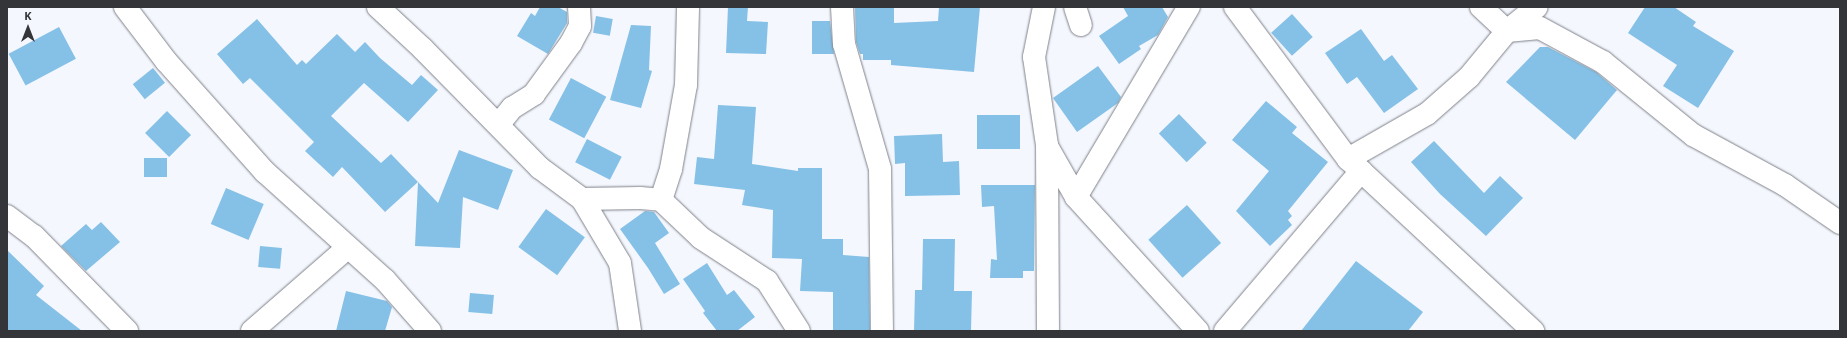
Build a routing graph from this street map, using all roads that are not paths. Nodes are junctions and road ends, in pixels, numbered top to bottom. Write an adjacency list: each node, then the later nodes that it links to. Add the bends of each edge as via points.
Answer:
1 (125, 7): 20 (street, via 166,61 265,172)
2 (378, 7): 12 (street)
3 (579, 7): 12 (street, via 580,26 571,43 534,94 512,108)
4 (688, 7): 17 (street, via 686,86 671,169)
5 (842, 7): 26 (street, via 844,44 880,169)
6 (1044, 7): 13 (street, via 1034,57)
7 (1189, 7): 15 (street)
8 (1235, 7): 14 (street)
9 (1481, 7): 11 (street)
10 (1537, 7): 11 (street)
11 (1507, 32): 14 (street, via 1469,77 1427,114); 19 (street, via 1540,28 1603,62 1693,135 1785,185)
12 (499, 124): 16 (street, via 540,168)
13 (1047, 145): 15 (street); 27 (street)
14 (1355, 165): 29 (street); 30 (street)
15 (1076, 197): 28 (street)
16 (582, 199): 17 (street); 24 (street, via 620,263)
17 (661, 200): 25 (street, via 701,238 767,281)
18 (7, 216): 21 (street, via 34,236)
19 (1840, 223)
20 (348, 248): 22 (street); 23 (street, via 385,280)
21 (127, 331)
22 (252, 331)
23 (430, 331)
24 (630, 331)
25 (799, 331)
26 (882, 331)
27 (1048, 331)
28 (1198, 331)
29 (1225, 331)
30 (1533, 331)

